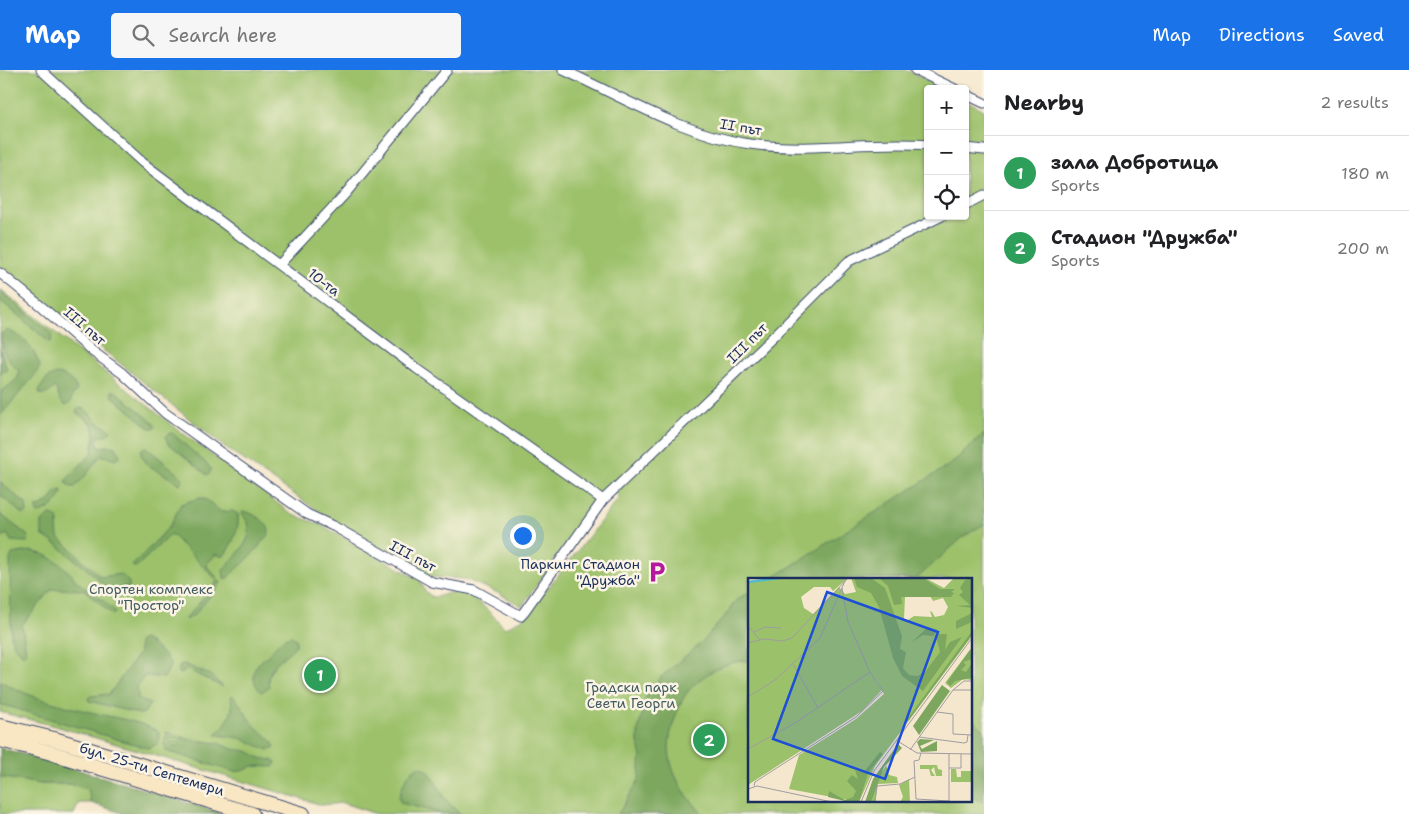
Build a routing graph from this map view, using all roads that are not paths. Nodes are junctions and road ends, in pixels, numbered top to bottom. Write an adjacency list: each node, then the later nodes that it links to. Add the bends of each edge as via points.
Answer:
1 (41, 70): 14 (street, 10-та, via 143,163)
2 (447, 70): 14 (street, via 346,193)
3 (563, 70): 8 (street, ІІ път, via 696,131 731,141 792,147)
4 (916, 70): 5 (street)
5 (947, 85)
6 (969, 96): 7 (street)
7 (984, 103)
8 (924, 145)
9 (969, 148): 10 (street)
10 (984, 150)
11 (984, 195): 12 (street)
12 (969, 203)
13 (934, 220): 16 (street, ІІІ път, via 849,261)
14 (279, 265): 16 (street, 10-та, via 416,368)
15 (0, 273): 16 (street, ІІІ път, via 165,412 307,514 432,582 474,590 521,616)
16 (603, 500)
17 (0, 726): 19 (main road, бул. 25-ти Септември, via 54,739)
18 (0, 740): 20 (main road, бул. 25-ти Септември)
19 (256, 800): 20 (street); 21 (main road, бул. 25-ти Септември)
20 (252, 814)
21 (303, 814)

